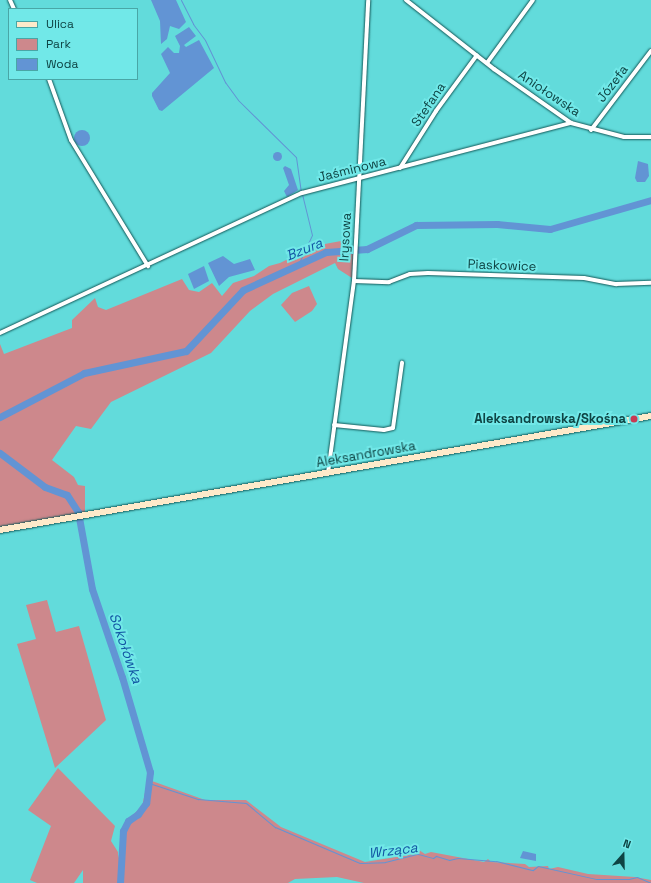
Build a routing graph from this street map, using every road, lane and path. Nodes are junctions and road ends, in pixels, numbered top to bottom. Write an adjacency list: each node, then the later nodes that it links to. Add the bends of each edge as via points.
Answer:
1 (368, 0): 12 (street, Irysowa)
2 (406, 0): 5 (street, Aniołowska)
3 (533, 0): 6 (street)
4 (651, 51): 9 (street, Józefa)
5 (477, 55): 6 (street, Aniołowska); 11 (street, Stefana, via 436,111)
6 (487, 63): 8 (street, Aniołowska)
7 (49, 80): 13 (street, via 71,140)
8 (571, 123): 9 (street, Aniołowska); 11 (street, Jaśminowa)
9 (591, 130): 10 (street, Aniołowska, via 624,137)
10 (651, 138)
11 (400, 168): 12 (street, Jaśminowa)
12 (359, 177): 13 (street, Jaśminowa, via 302,193); 14 (street, Irysowa)
13 (148, 266): 16 (street, Jaśminowa)
14 (354, 281): 15 (street, Piaskowice, via 389,282 410,274 428,273 584,278 616,284); 19 (street, Irysowa)
15 (651, 283)
16 (0, 333)
17 (402, 363): 19 (street, via 393,428 384,430)
18 (651, 416): 20 (main road, Aleksandrowska)
19 (334, 425): 20 (street, Irysowa)
20 (328, 473): 21 (main road, Aleksandrowska)
21 (0, 530)

